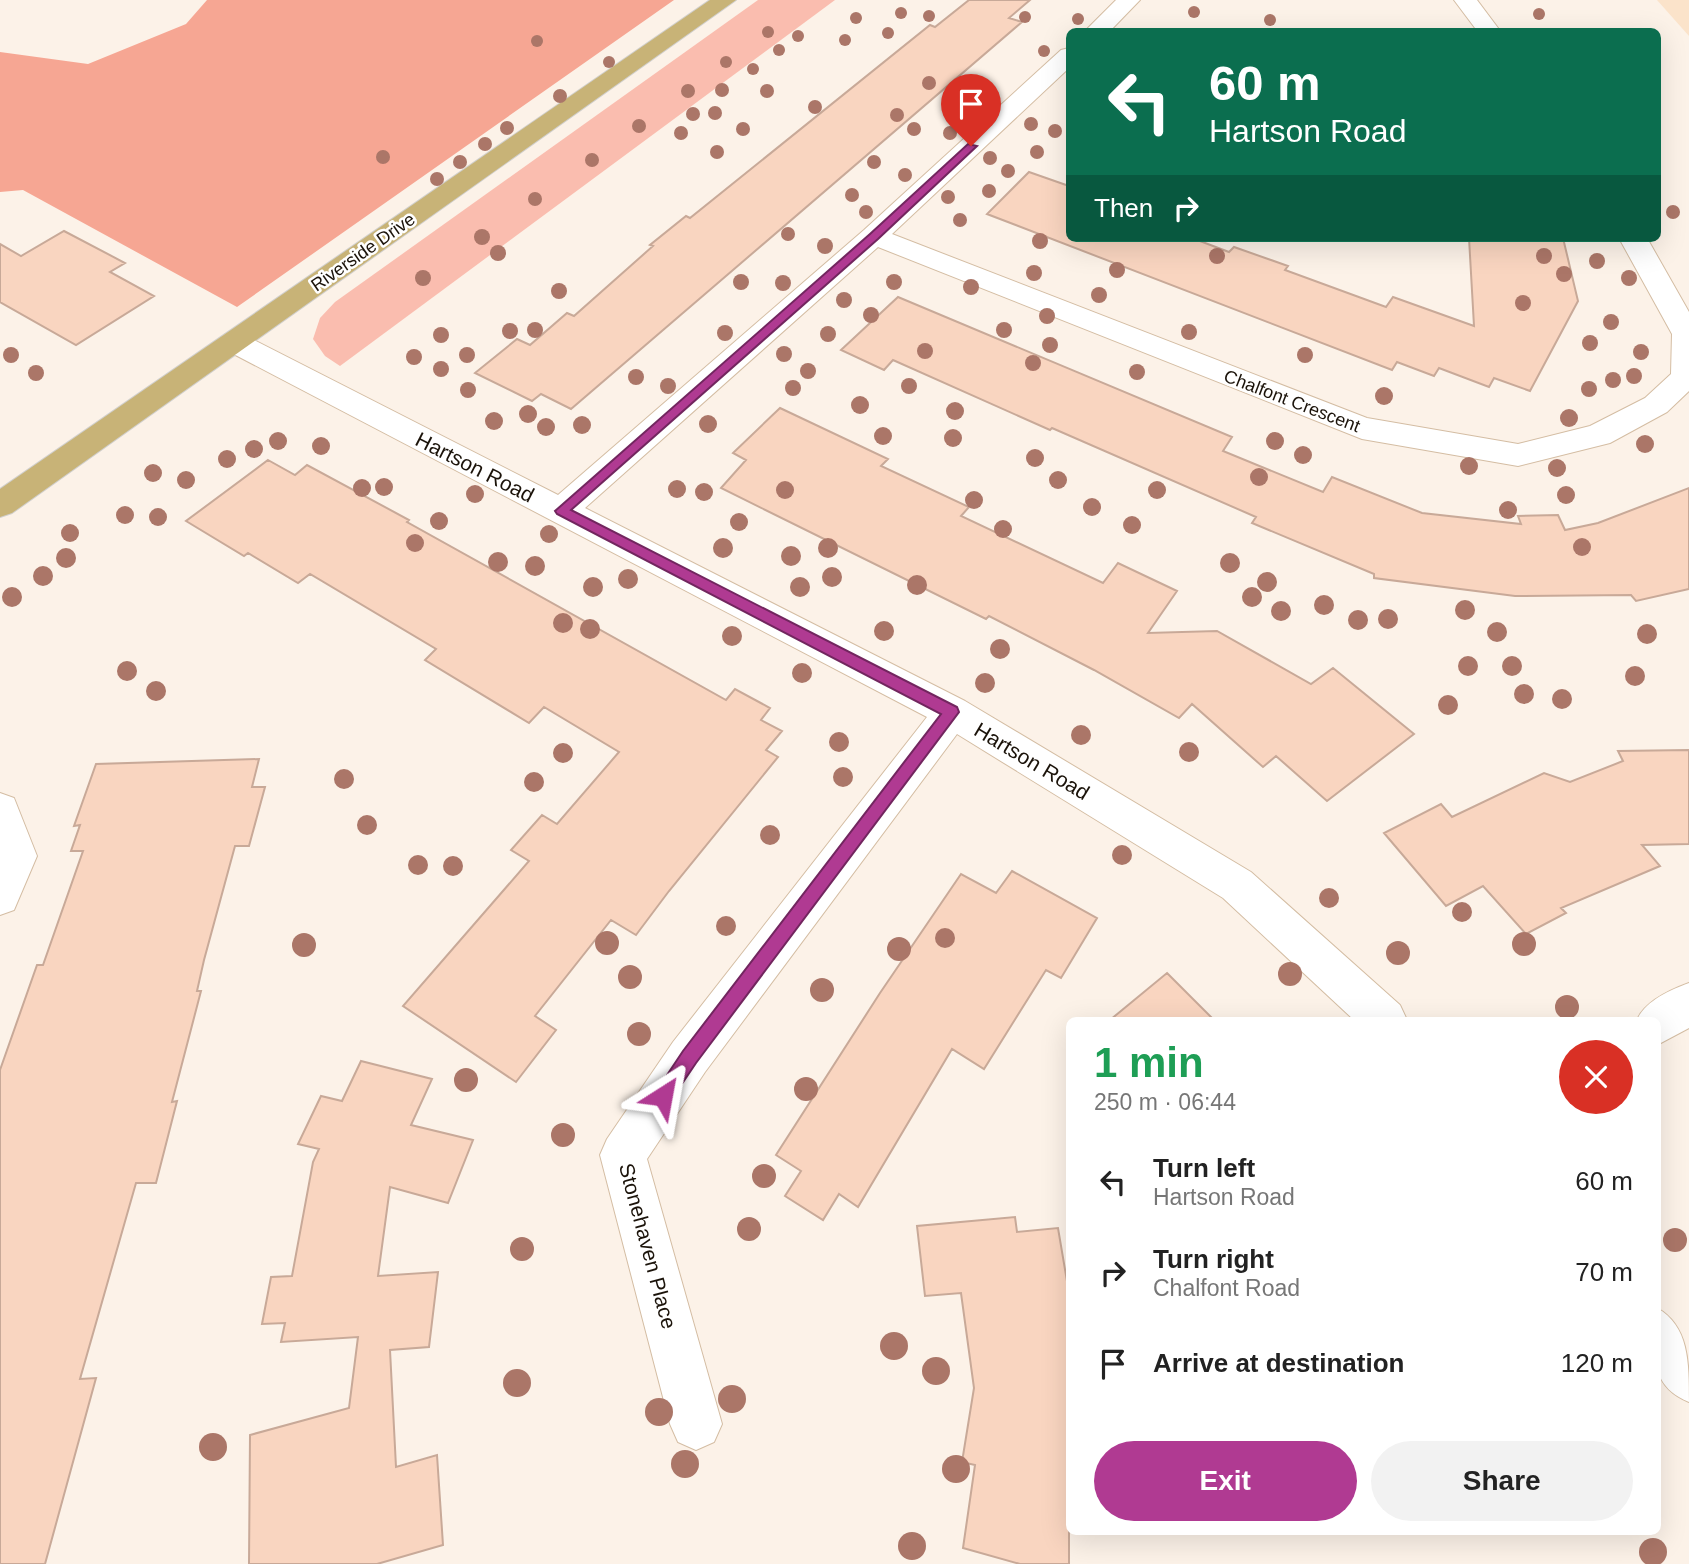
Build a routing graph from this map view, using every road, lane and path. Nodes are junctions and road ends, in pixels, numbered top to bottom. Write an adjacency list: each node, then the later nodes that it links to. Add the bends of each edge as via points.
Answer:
1 (725, 0): 9 (main road, Riverside Drive)
2 (1129, 0): 4 (street)
3 (1465, 0): 5 (street)
4 (1099, 28)
5 (1487, 28)
6 (1066, 58): 7 (street)
7 (874, 236): 8 (street, Chalfont Crescent, via 1362,428 1518,455 1599,435 1656,405 1686,377 1687,334); 11 (street)
8 (1635, 242)
9 (234, 342): 10 (main road, Riverside Drive); 11 (street, Hartson Road)
10 (0, 505)
11 (561, 511): 12 (street, Hartson Road)
12 (951, 712): 16 (street, Hartson Road, via 1237,886); 20 (street, Stonehaven Place, via 689,1057 623,1155)
13 (0, 810): 14 (street, via 17,856)
14 (0, 897)
15 (1689, 1003): 17 (street)
16 (1382, 1017)
17 (1661, 1021)
18 (1661, 1338): 19 (street)
19 (1689, 1377)
20 (696, 1424)

